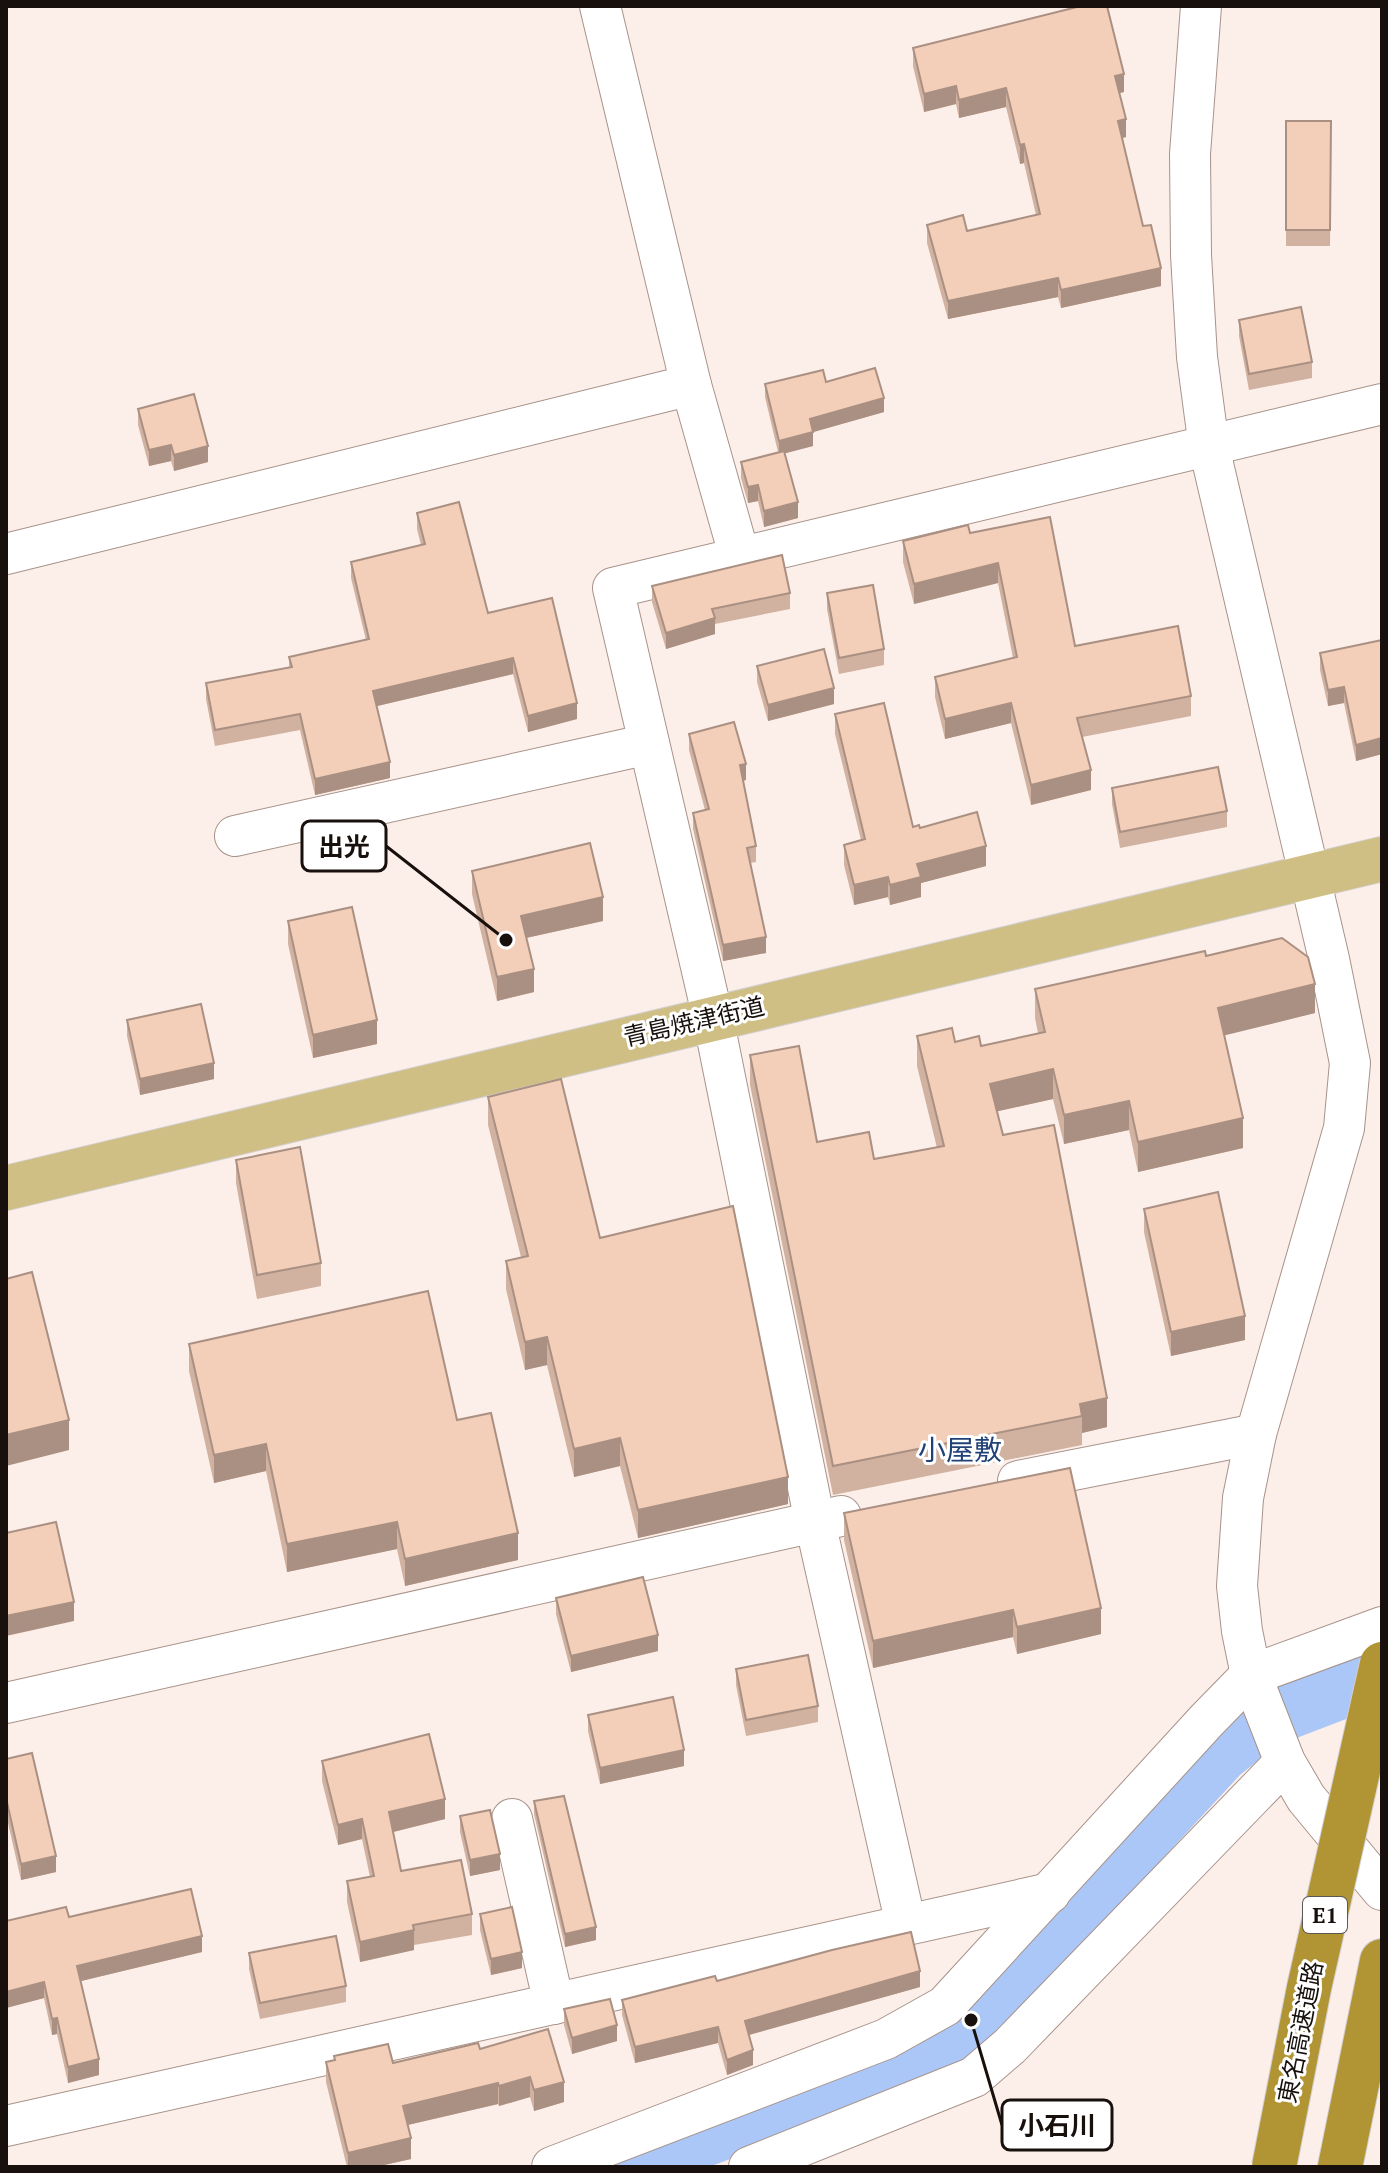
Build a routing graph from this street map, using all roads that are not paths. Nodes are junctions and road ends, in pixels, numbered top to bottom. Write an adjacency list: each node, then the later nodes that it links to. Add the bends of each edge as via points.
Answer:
1 (600, 6): 3 (street)
2 (1201, 6): 5 (street, via 1190,154 1191,255)
3 (691, 385): 6 (street); 7 (street)
4 (1382, 404): 5 (street)
5 (1209, 447): 7 (street); 11 (street)
6 (6, 554)
7 (740, 558): 8 (street, via 613,588)
8 (649, 744): 9 (street); 12 (street)
9 (235, 836)
10 (1382, 859): 11 (main road, 青島焼津街道)
11 (1308, 876): 12 (main road, 青島焼津街道); 14 (street, via 1350,1063 1349,1094 1344,1128)
12 (713, 1018): 13 (main road, 青島焼津街道); 17 (street)
13 (6, 1188)
14 (1256, 1434): 15 (street); 20 (street, via 1243,1498 1237,1586)
15 (983, 1488)
16 (876, 1509): 17 (street)
17 (815, 1522): 21 (street); 26 (street)
18 (1382, 1627): 20 (street)
19 (1382, 1664): 32 (highway, 東名高速道路 / E1, bridge)
20 (1254, 1685): 22 (street); 25 (street, via 1207,1720)
21 (6, 1703)
22 (1285, 1762): 24 (street, via 1306,1798); 31 (street, via 974,2077)
23 (512, 1819): 28 (street)
24 (1382, 1890)
25 (1050, 1893): 26 (street); 30 (street, via 945,2006 886,2039)
26 (906, 1925): 28 (street)
27 (1382, 1961): 33 (highway)
28 (554, 2004): 29 (street)
29 (6, 2126)
30 (552, 2167)
31 (749, 2167)
32 (1274, 2167)
33 (1340, 2167)

